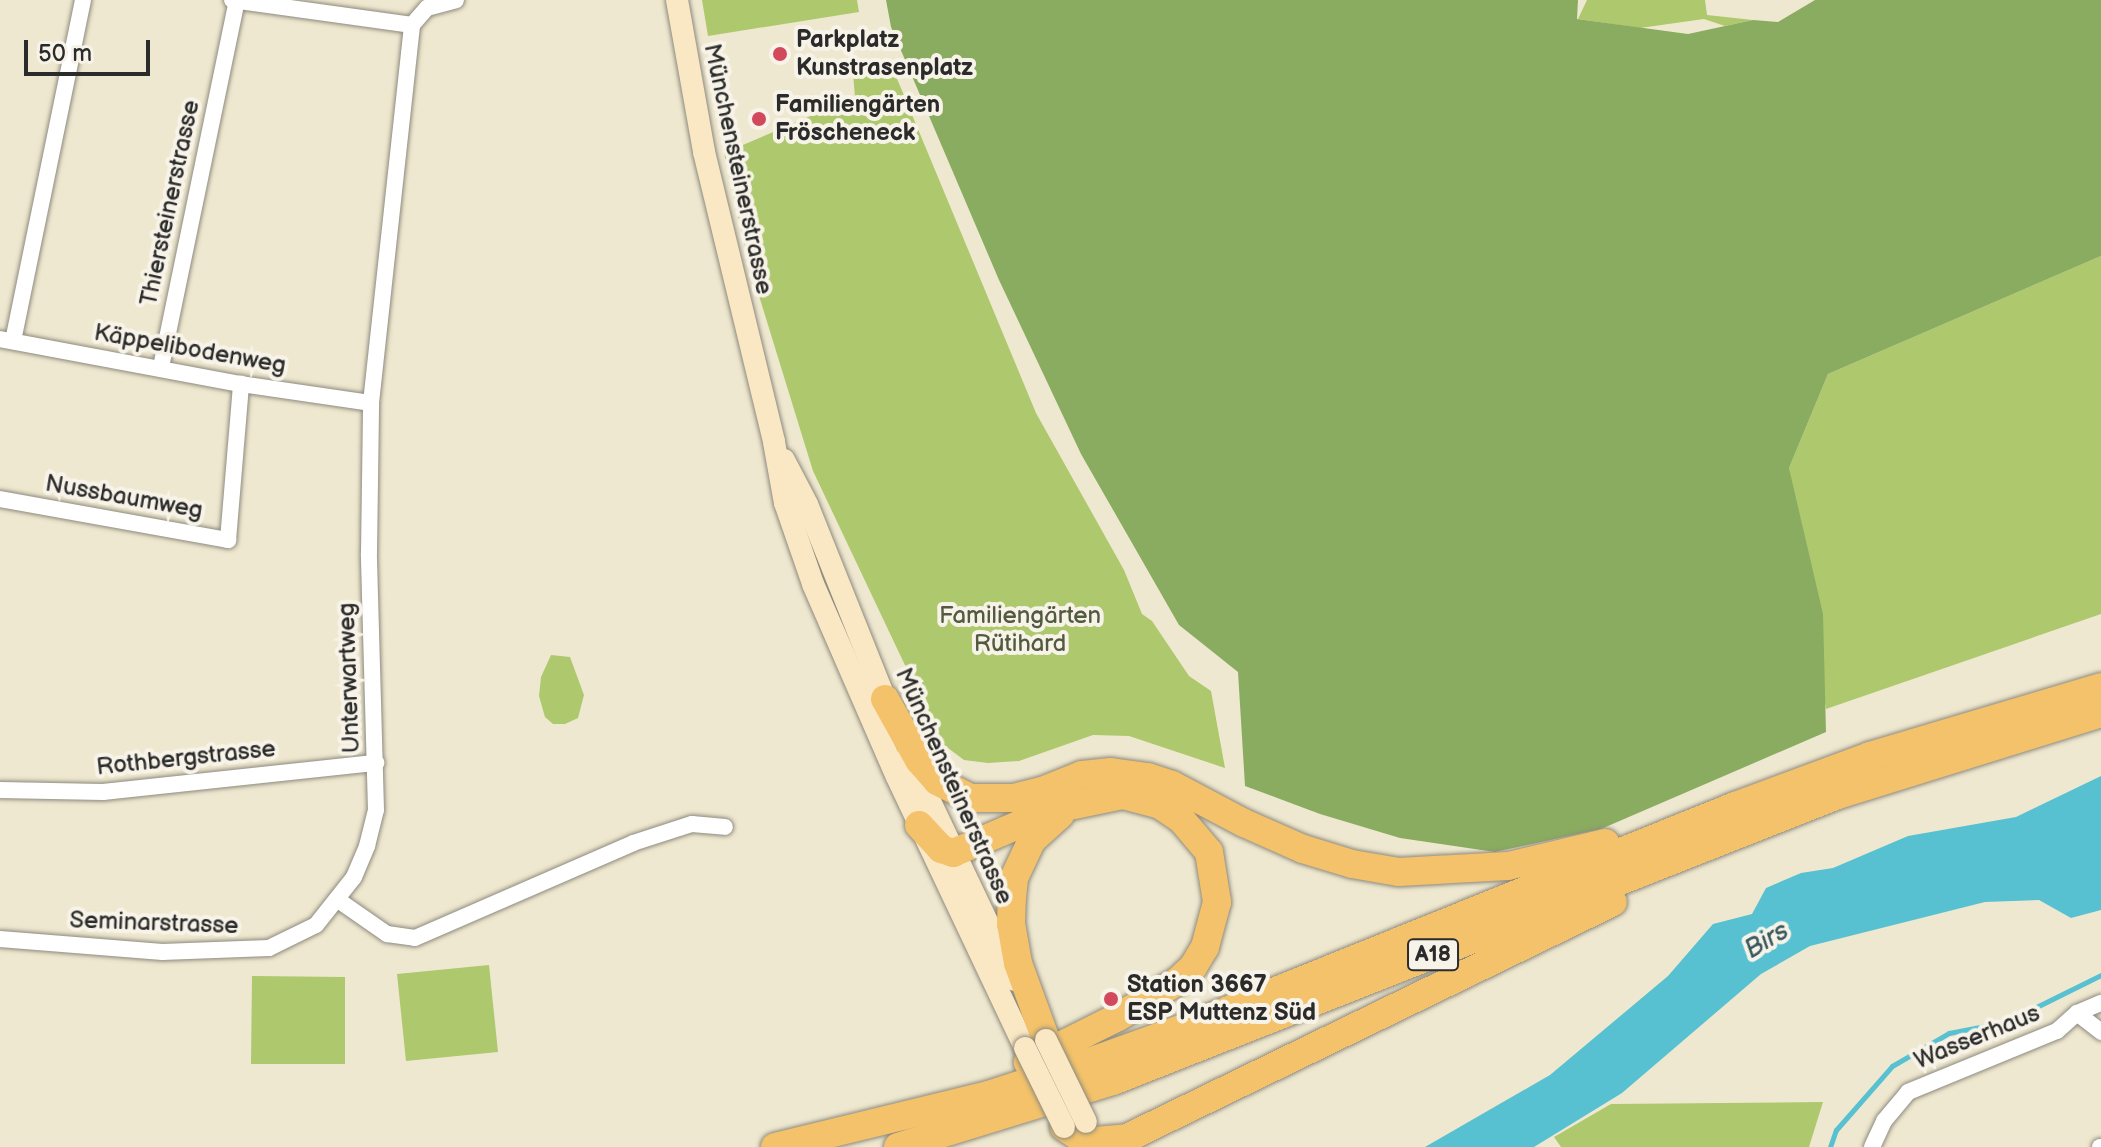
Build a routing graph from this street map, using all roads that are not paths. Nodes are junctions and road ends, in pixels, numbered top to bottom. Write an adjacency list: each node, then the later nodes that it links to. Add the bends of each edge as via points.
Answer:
1 (83, 0): 6 (street)
2 (235, 0): 5 (street); 7 (street, Thiersteinerstrasse)
3 (456, 0): 5 (street, via 427,8)
4 (677, 0): 10 (main road, Münchensteinerstrasse, via 704,152)
5 (412, 25): 9 (street, Unterwartweg)
6 (6, 340): 7 (street, Käppelibodenweg)
7 (161, 367): 8 (street, Käppelibodenweg)
8 (241, 384): 9 (street, Käppelibodenweg); 11 (street, Nussbaumweg, via 228,540)
9 (371, 403): 16 (street, Unterwartweg, via 369,553)
10 (774, 442): 13 (main road, Münchensteinerstrasse, via 807,504); 21 (main road, Münchensteinerstrasse, via 785,503 813,584)
11 (0, 499)
12 (2101, 687): 20 (highway, A18, via 1870,756)
13 (885, 699): 18 (highway, via 937,781 970,798 990,800); 23 (main road, Münchensteinerstrasse)
14 (2101, 713): 15 (highway, A18)
15 (1965, 754): 30 (highway, via 1579,918); 34 (highway, A18, via 1824,800 1113,1081)
16 (376, 763): 17 (street, Rothbergstrasse, via 103,792); 24 (street, Unterwartweg, via 376,810 367,846)
17 (0, 790)
18 (1042, 791): 20 (highway, via 1082,775 1148,777 1303,849 1399,872 1508,866 1610,842 1698,807); 23 (highway)
19 (1078, 804): 23 (highway); 29 (highway, via 1032,840 1014,878 1014,947); 31 (highway, via 1123,795 1160,805 1196,833 1209,852 1217,902 1205,947 1193,967 1118,1017 1020,1066)
20 (1735, 806): 31 (highway, A18, via 1194,1024 988,1095)
21 (919, 825): 23 (highway)
22 (725, 827): 24 (street, via 692,824 633,843 415,938 387,934)
23 (945, 854): 29 (main road, Münchensteinerstrasse)
24 (338, 900): 25 (street, Seminarstrasse, via 316,925 269,948 162,952)
25 (0, 939)
26 (2101, 1003): 27 (street, Wasserhaus)
27 (2077, 1013): 28 (street, Wasserhaus); 36 (street, Wasserhaus, via 2057,1031 1908,1092 1884,1121)
28 (2101, 1032)
29 (1036, 1044): 32 (main road, Münchensteinerstrasse, bridge)
30 (1174, 1116): 32 (highway, via 1127,1138); 35 (highway)
31 (879, 1121): 33 (highway, A18)
32 (1082, 1139)
33 (775, 1147)
34 (898, 1147)
35 (1145, 1147)
36 (1872, 1147)

